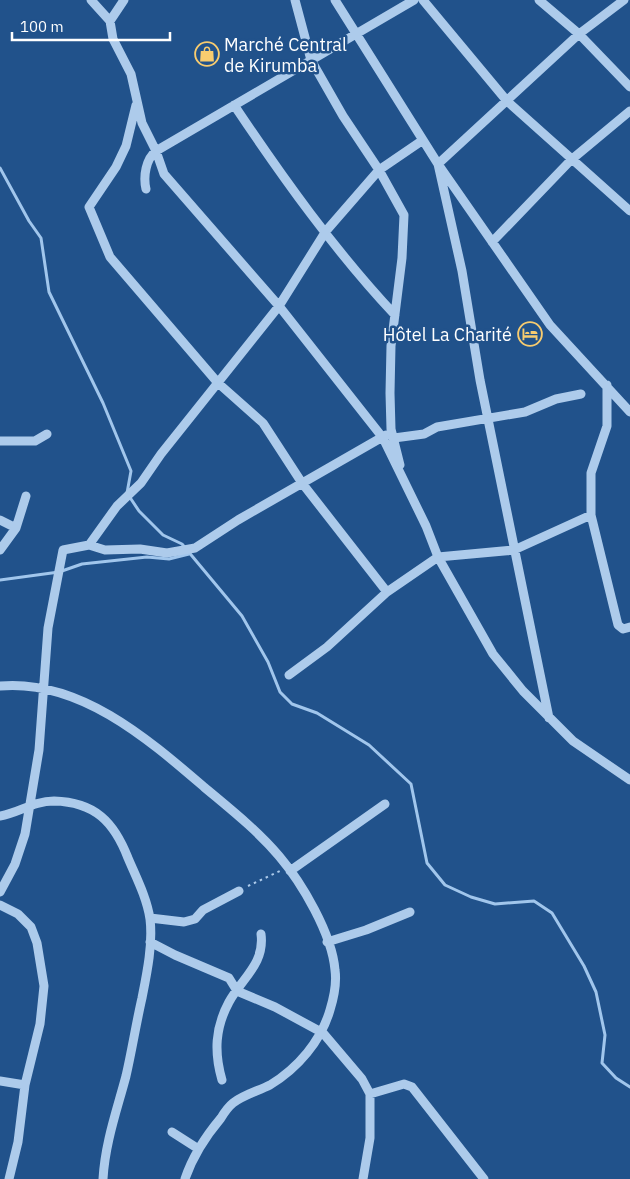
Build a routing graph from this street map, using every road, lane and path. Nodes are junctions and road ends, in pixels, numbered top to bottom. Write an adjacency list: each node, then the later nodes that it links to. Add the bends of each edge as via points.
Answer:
1 (91, 0): 9 (street)
2 (124, 0): 9 (street)
3 (295, 0): 12 (street)
4 (335, 0): 10 (street)
5 (414, 0): 10 (street)
6 (423, 0): 15 (street)
7 (539, 0): 11 (street)
8 (624, 0): 11 (street)
9 (110, 21): 14 (street, via 113,39 131,74)
10 (357, 34): 12 (street); 18 (street)
11 (579, 34): 13 (street); 15 (street)
12 (312, 60): 16 (street); 22 (street, via 343,116)
13 (630, 87)
14 (137, 101): 19 (street, via 142,123); 29 (street, via 126,146 89,207 110,257)
15 (508, 101): 20 (street); 21 (street)
16 (234, 105): 19 (street); 25 (street, via 272,162)
17 (630, 111): 20 (street)
18 (423, 140): 21 (street); 22 (street)
19 (156, 151): 23 (street, via 150,155 147,165); 27 (street, via 164,174)
20 (572, 160): 24 (street); 26 (street)
21 (438, 164): 26 (street); 33 (street, via 462,271)
22 (380, 170): 25 (street); 28 (street, via 404,215)
23 (146, 189)
24 (630, 210)
25 (326, 231): 27 (street); 28 (street)
26 (492, 242): 30 (street, via 550,325)
27 (279, 306): 29 (street); 36 (street)
28 (395, 315): 35 (street, via 390,374)
29 (218, 383): 38 (street, via 263,423); 44 (street, via 134,491 123,498)
30 (607, 385): 32 (street); 41 (street, via 607,426 591,473)
31 (581, 394): 33 (street, via 556,399 525,412)
32 (630, 412)
33 (488, 419): 35 (street, via 437,427 424,434); 46 (street)
34 (47, 434): 37 (street, via 36,441)
35 (393, 434): 36 (street); 39 (street)
36 (383, 438): 38 (street); 39 (street)
37 (0, 441)
38 (302, 483): 44 (street, via 196,548 167,553 140,548 105,550); 48 (street)
39 (405, 483): 47 (street)
40 (26, 496): 43 (street)
41 (591, 515): 46 (street); 49 (street, via 618,625 623,629)
42 (0, 520): 43 (street)
43 (16, 528): 45 (street)
44 (89, 545): 52 (street, via 63,550 48,628)
45 (0, 550)
46 (514, 550): 47 (street); 53 (street)
47 (438, 557): 48 (street); 53 (street, via 493,654)
48 (387, 592): 50 (street, via 327,647)
49 (630, 627)
50 (289, 675)
51 (0, 686): 52 (street, via 22,684)
52 (43, 687): 55 (street, via 39,750); 58 (street, via 77,698 120,721 153,744 233,812 279,856)
53 (549, 718): 54 (street, via 573,741)
54 (630, 780)
55 (29, 804): 57 (street, via 14,814); 60 (street, via 15,864); 63 (street, via 53,801 79,804 102,815 120,835)
56 (385, 804): 58 (street)
57 (0, 816)
58 (288, 869): 59 (path); 66 (street, via 305,892)
59 (239, 891): 63 (street, via 203,910 195,919 184,922)
60 (0, 892)
61 (0, 905): 71 (street, via 18,914 31,927 44,986 40,1024)
62 (410, 912): 66 (street)
63 (150, 918): 65 (street)
64 (261, 934): 67 (street, via 258,960)
65 (150, 942): 67 (street, via 229,978); 76 (street, via 146,980 104,1159)
66 (327, 942): 68 (street, via 335,969 335,992)
67 (237, 991): 68 (street); 69 (street, via 222,1017 216,1036)
68 (323, 1033): 72 (street, via 362,1079); 74 (street, via 296,1065 270,1084 232,1103)
69 (222, 1080)
70 (0, 1081): 71 (street)
71 (24, 1085): 75 (street, via 18,1142)
72 (370, 1094): 78 (street, via 370,1138); 79 (street, via 404,1084 412,1087)
73 (172, 1132): 74 (street)
74 (197, 1148): 77 (street)
75 (9, 1179)
76 (103, 1179)
77 (185, 1179)
78 (363, 1179)
79 (484, 1179)

